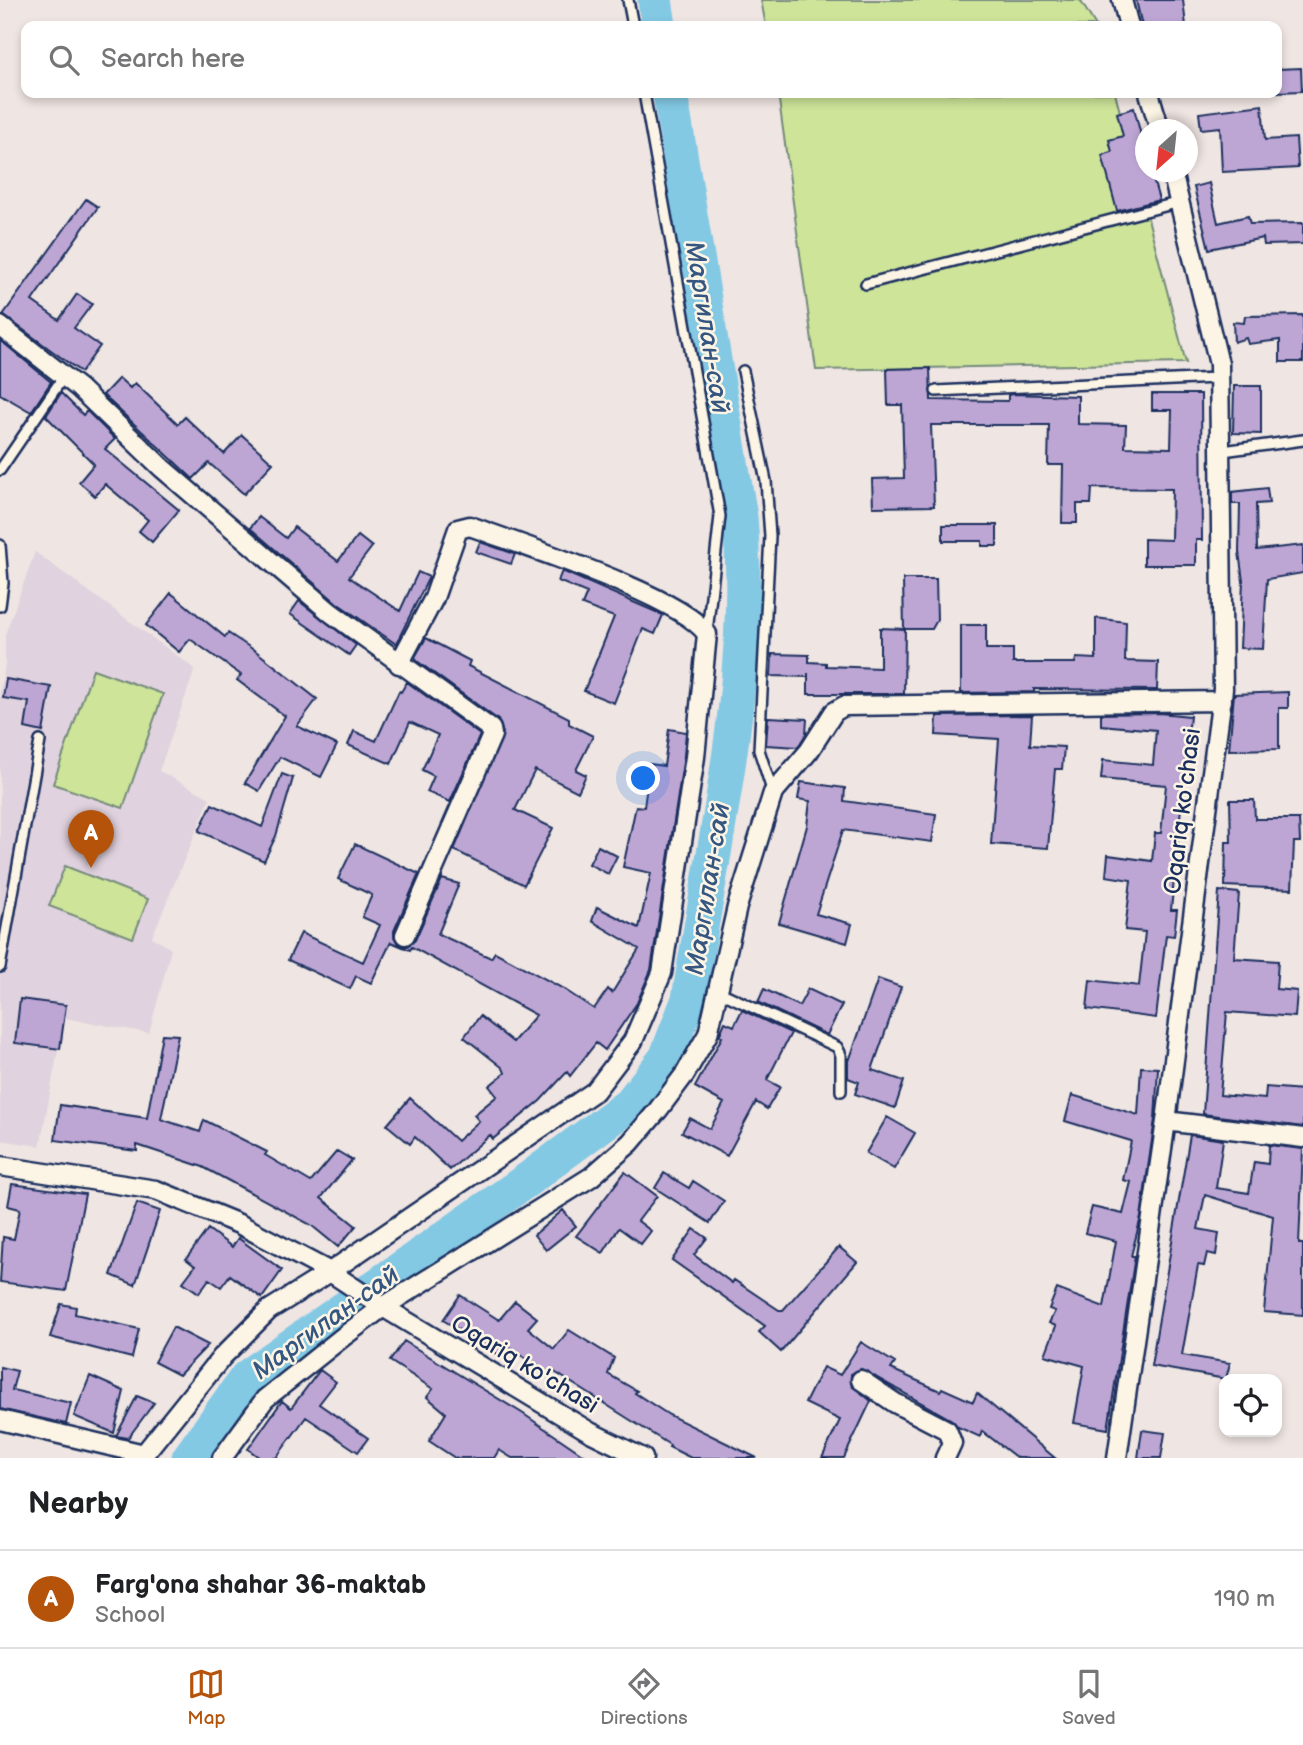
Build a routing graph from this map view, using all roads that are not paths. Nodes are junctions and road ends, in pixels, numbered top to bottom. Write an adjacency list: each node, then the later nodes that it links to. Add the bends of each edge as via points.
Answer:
1 (628, 0): 3 (lane)
2 (1122, 0): 4 (street)
3 (632, 21)
4 (1128, 21)
5 (645, 98): 21 (lane, via 720,516)
6 (1150, 98): 7 (street)
7 (1157, 119)
8 (1175, 182): 9 (street, Oqariq ko'chasi)
9 (1181, 201): 10 (lane); 14 (street, Oqariq ko'chasi, via 1219,364)
10 (866, 285)
11 (0, 326): 13 (street)
12 (743, 371): 25 (lane, via 767,494 769,550 759,750)
13 (64, 376): 18 (lane); 22 (street, via 330,612)
14 (1217, 378): 15 (lane); 17 (street, Oqariq ko'chasi)
15 (936, 391)
16 (1303, 440): 17 (lane)
17 (1223, 452): 23 (street, Oqariq ko'chasi)
18 (0, 470)
19 (0, 545): 20 (lane)
20 (0, 606)
21 (707, 634): 22 (street, via 698,622 626,585 470,526 458,529 434,598); 34 (street, via 695,757 663,973 633,1041 595,1091)
22 (399, 664): 27 (street, via 485,722 492,735)
23 (1222, 701): 25 (street, via 844,706 834,712); 31 (street, Oqariq ko'chasi)
24 (40, 741): 26 (lane)
25 (773, 793): 29 (street, via 737,907)
26 (3, 924): 28 (lane)
27 (405, 935)
28 (0, 967)
29 (718, 991): 30 (lane, via 837,1047); 35 (street, via 708,1034 685,1074 630,1143 591,1177)
30 (841, 1091)
31 (1166, 1121): 32 (street); 42 (street, Oqariq ko'chasi)
32 (1303, 1138)
33 (0, 1166): 34 (street, Oqariq ko'chasi, via 156,1190 239,1224)
34 (330, 1272): 35 (street, Oqariq ko'chasi); 38 (street, via 269,1310 222,1357)
35 (383, 1307): 39 (street, via 265,1399); 40 (street, Oqariq ko'chasi, via 590,1432)
36 (861, 1380): 41 (street, via 947,1430 952,1443)
37 (0, 1420): 38 (street)
38 (142, 1456)
39 (222, 1458)
40 (643, 1458)
41 (946, 1458)
42 (1117, 1458)

